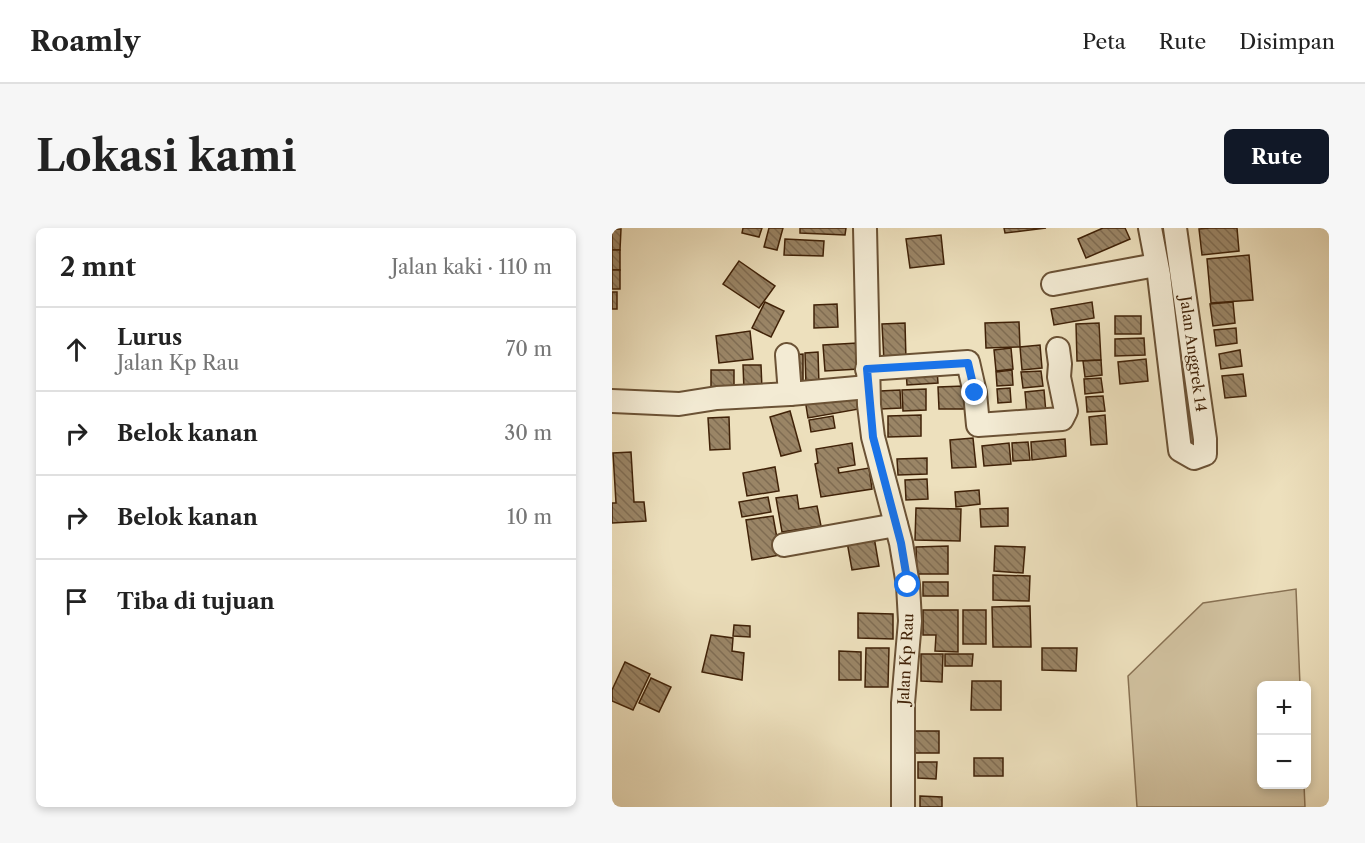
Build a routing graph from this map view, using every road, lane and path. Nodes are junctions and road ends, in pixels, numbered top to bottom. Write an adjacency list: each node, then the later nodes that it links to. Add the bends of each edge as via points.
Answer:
1 (865, 228): 8 (street, Jalan Kp Rau)
2 (1150, 228): 4 (street)
3 (1175, 228): 4 (street, Jalan Anggrek 14, via 1205,440 1205,454 1194,458 1180,450)
4 (1156, 265): 5 (street)
5 (1053, 284)
6 (1058, 350): 8 (street, via 1066,411 1062,419 978,425 968,363)
7 (787, 355): 9 (street)
8 (868, 378): 9 (street); 11 (street, Jalan Kp Rau, via 873,437)
9 (790, 394): 10 (street, via 679,404)
10 (612, 401)
11 (896, 525): 12 (street); 13 (street, Jalan Kp Rau, via 910,621 903,703)
12 (784, 546)
13 (903, 807)

